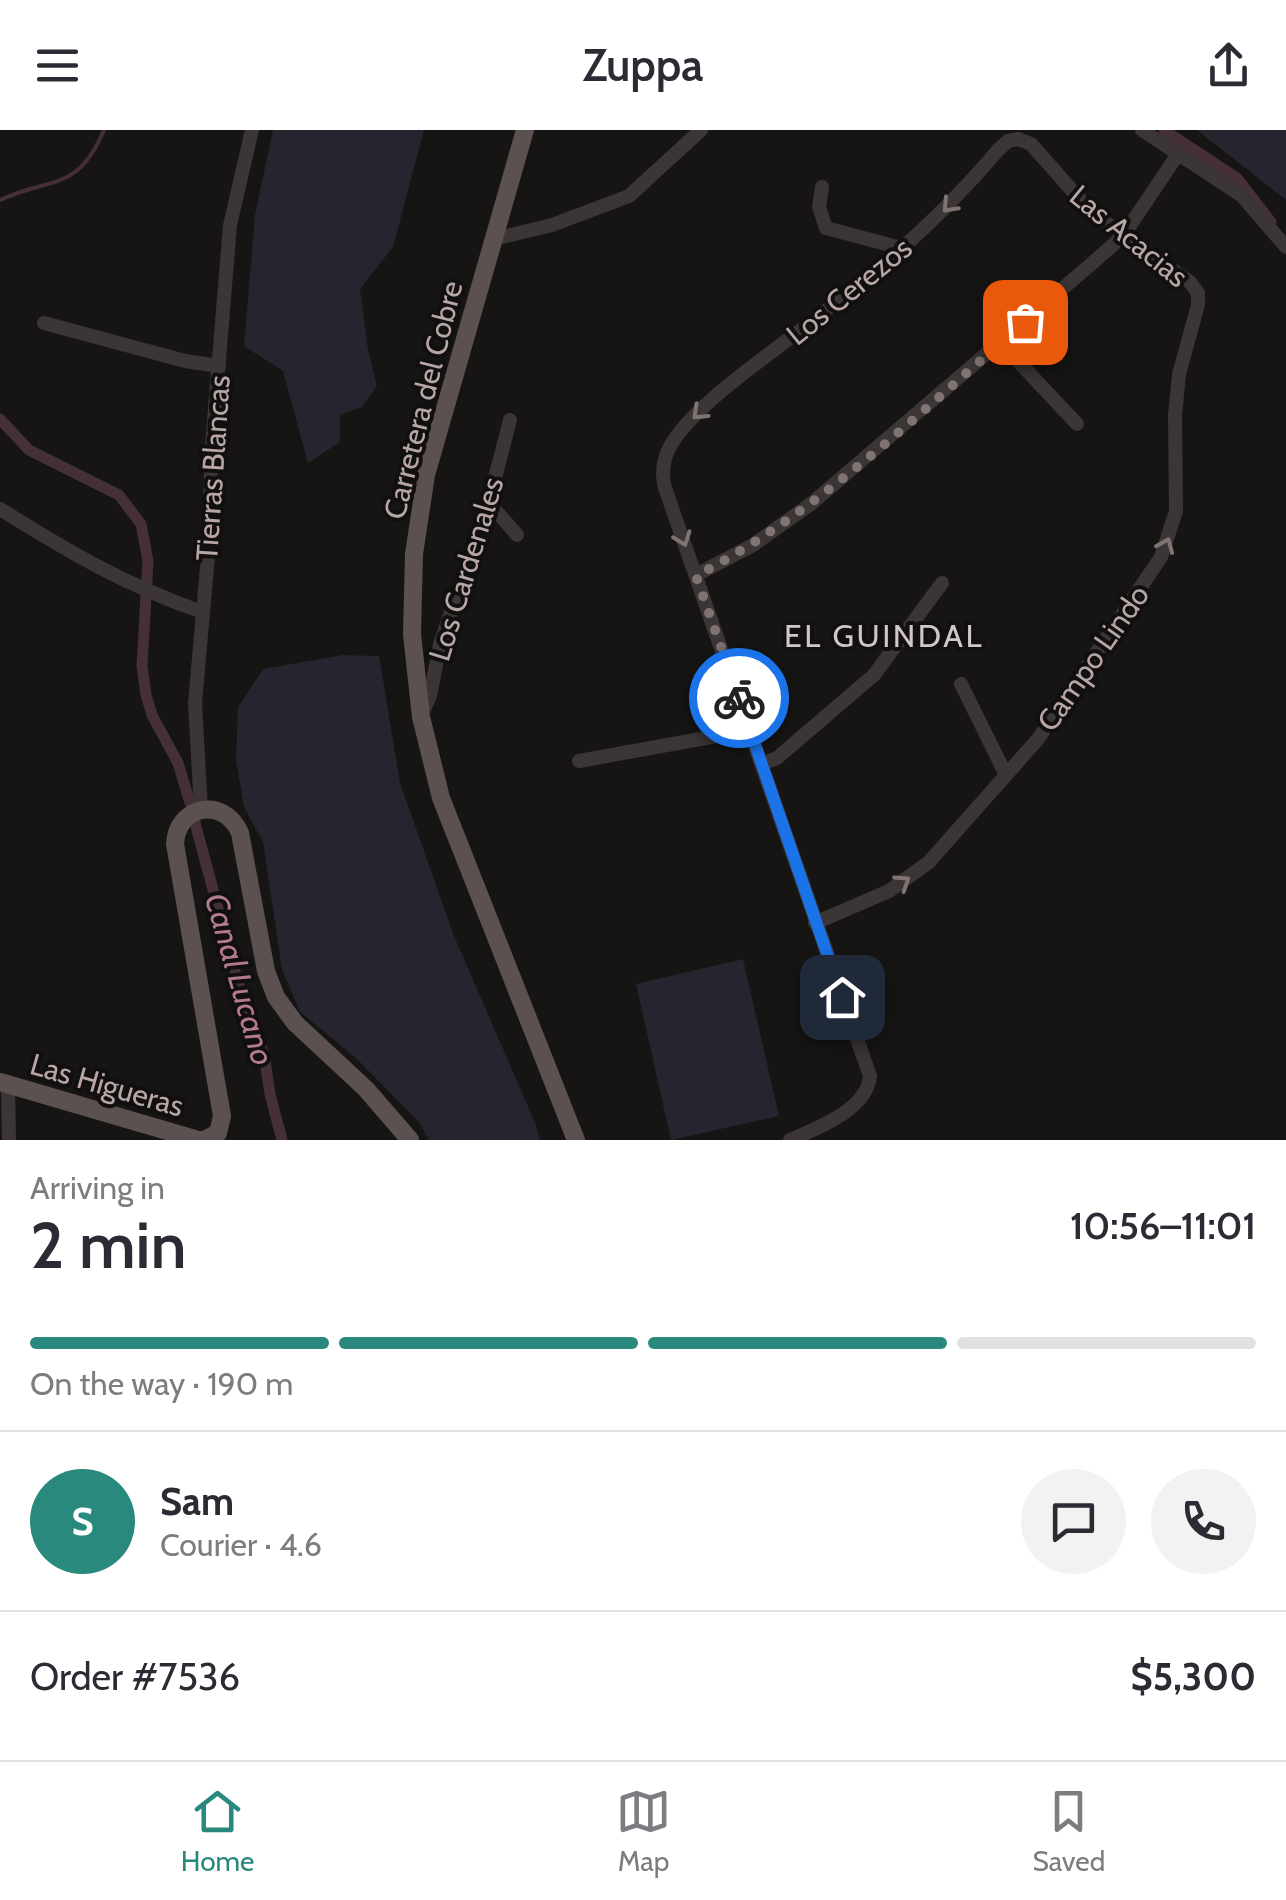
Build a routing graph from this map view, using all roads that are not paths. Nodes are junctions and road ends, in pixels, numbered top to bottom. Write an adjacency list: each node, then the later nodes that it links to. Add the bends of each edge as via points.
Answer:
1 (252, 130): 15 (street, Tierras Blancas, via 230,225)
2 (525, 130): 9 (main road, Carretera del Cobre)
3 (701, 130): 9 (street, via 629,196)
4 (1142, 130): 6 (street)
5 (1017, 135): 8 (street, Las Acacias); 11 (street, Los Cerezos, one-way to 11)
6 (1178, 154): 8 (street); 10 (street, via 1242,196)
7 (822, 187): 11 (street, via 826,228)
8 (1123, 236): 12 (street, Las Acacias); 14 (street)
9 (494, 239): 25 (main road, Carretera del Cobre, via 419,514 412,613)
10 (1286, 247)
11 (905, 249): 21 (street, Los Cerezos, one-way to 21, via 739,378 670,447 662,479)
12 (1198, 292): 29 (street, Campo Lindo, one-way to 12, via 1168,544 1176,512 1176,392)
13 (44, 323): 15 (street)
14 (1001, 342): 17 (street); 21 (street, via 812,503)
15 (219, 366): 23 (street, Tierras Blancas)
16 (510, 420): 19 (street, Los Cardenales)
17 (1077, 424)
18 (0, 509): 23 (street, via 87,563)
19 (487, 509): 20 (street); 25 (street, Los Cardenales)
20 (517, 535)
21 (696, 576): 26 (street)
22 (942, 583): 28 (street, via 874,675 777,758)
23 (202, 612): 30 (street, Tierras Blancas, via 194,703)
24 (961, 684): 29 (street)
25 (421, 717): 37 (main road, Carretera del Cobre, via 448,818)
26 (750, 730): 27 (street); 28 (street)
27 (579, 762)
28 (761, 764): 31 (street)
29 (1006, 775): 31 (street, Campo Lindo, one-way to 29, via 909,880)
30 (201, 809): 33 (main road, Las Higueras, via 179,824 175,844 220,1098 222,1120); 36 (main road, via 222,812 237,826 266,971 281,1006)
31 (815, 923): 34 (street, via 870,1082 858,1102)
32 (4, 1083): 33 (main road, Las Higueras); 35 (street)
33 (210, 1138)
34 (796, 1139)
35 (9, 1140)
36 (410, 1140)
37 (576, 1140)

